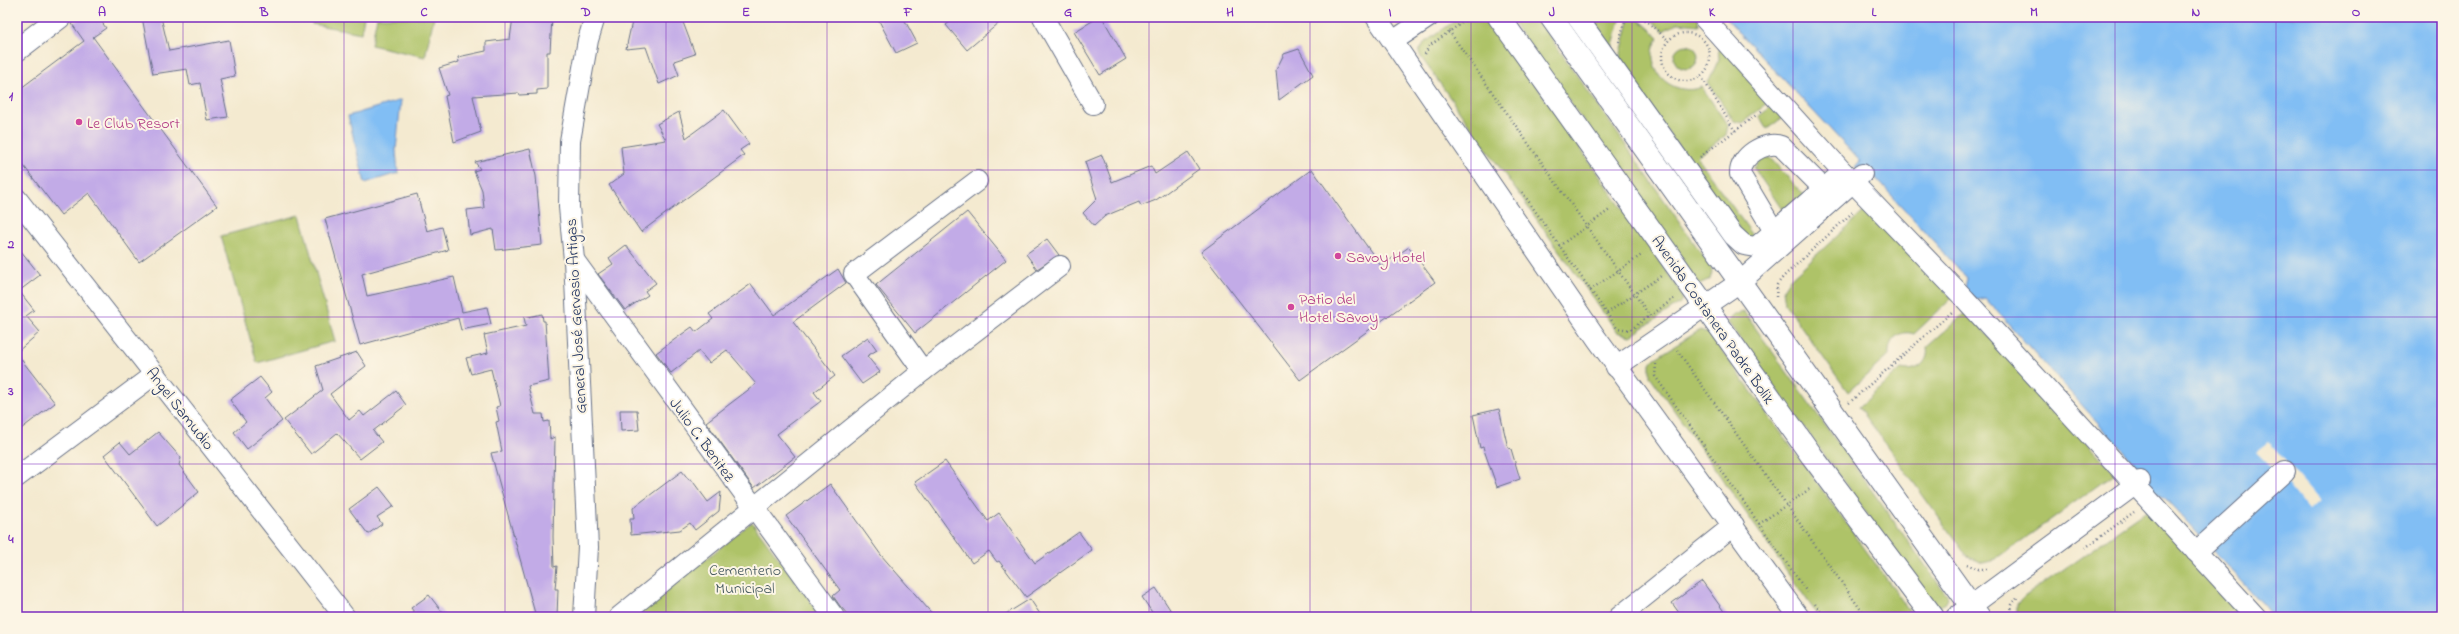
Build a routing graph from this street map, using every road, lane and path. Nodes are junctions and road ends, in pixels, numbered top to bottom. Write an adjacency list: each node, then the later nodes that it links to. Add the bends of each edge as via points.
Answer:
1 (60, 17): 15 (main road)
2 (595, 17): 33 (street, General José Gervasio Artigas, via 588,40 570,141 569,207)
3 (1042, 17): 19 (street)
4 (1376, 17): 13 (street)
5 (1429, 17): 13 (street)
6 (1470, 17): 12 (path)
7 (1499, 17): 42 (main road, Avenida Costanera Padre Bolik)
8 (1551, 17): 36 (main road)
9 (1577, 17): 30 (street, via 1733,235 1744,245 1756,247)
10 (1642, 17): 14 (path)
11 (1703, 17): 18 (street)
12 (1450, 31): 16 (path, via 1429,46); 29 (path)
13 (1393, 41): 49 (street)
14 (1669, 41): 17 (path, via 1662,57 1668,73 1684,81); 17 (path, via 1685,33 1698,36 1705,42 1710,52 1710,63)
15 (17, 50)
16 (1425, 56)
17 (1701, 76): 20 (path)
18 (1776, 100): 20 (path); 22 (street)
19 (1093, 104)
20 (1735, 131): 21 (path)
21 (1700, 157)
22 (1852, 176): 25 (street); 26 (street)
23 (977, 181): 50 (street, via 854,274)
24 (1519, 189): 31 (path)
25 (1829, 193): 30 (street); 30 (street, via 1777,144 1762,147 1744,160 1740,174)
26 (1867, 198): 40 (street); 41 (path, via 1783,277 1777,285)
27 (17, 199): 51 (street, Angel Samudio)
28 (1616, 206): 29 (path)
29 (1587, 226): 31 (path); 38 (path)
30 (1778, 238): 36 (street)
31 (1560, 246): 37 (path)
32 (1647, 251): 37 (path)
33 (574, 260): 61 (street, Julio C. Benitez); 71 (street, General José Gervasio Artigas, via 588,547)
34 (1060, 266): 50 (street)
35 (1666, 279): 38 (path, via 1663,274)
36 (1740, 282): 42 (street); 69 (main road)
37 (1590, 290): 43 (path)
38 (1634, 294): 43 (path); 44 (path)
39 (1675, 294): 44 (path, via 1673,301)
40 (1966, 299): 53 (path); 57 (street)
41 (1777, 300)
42 (1705, 305): 49 (street); 78 (main road, Avenida Costanera Padre Bolik, via 1812,456)
43 (1607, 313): 44 (path, via 1617,328 1625,330 1630,330)
44 (1650, 316)
45 (1683, 346): 46 (path)
46 (1677, 350): 47 (path); 60 (path)
47 (1670, 354)
48 (1657, 363): 62 (path, via 1655,376)
49 (1616, 367): 63 (street)
50 (923, 371): 61 (street)
51 (155, 374): 56 (street); 70 (street, Angel Samudio)
52 (1844, 397): 53 (path)
53 (1848, 403): 54 (path)
54 (1853, 410)
55 (2285, 470): 65 (street)
56 (17, 477)
57 (2137, 483): 59 (street); 69 (street)
58 (1814, 485): 60 (path)
59 (2149, 501): 64 (path); 65 (street)
60 (1787, 505): 62 (path); 77 (path)
61 (753, 508): 72 (street); 73 (street, Julio C. Benitez)
62 (1759, 524): 76 (path)
63 (1734, 525): 74 (street); 75 (street)
64 (2080, 551)
65 (2196, 552): 80 (street)
66 (1962, 560): 67 (path, via 1978,570)
67 (1992, 568)
68 (2024, 592): 79 (path, via 2012,605)
69 (1969, 613)
70 (345, 617)
71 (584, 617)
72 (619, 617)
73 (834, 617)
74 (1619, 617)
75 (1798, 617)
76 (1824, 617)
77 (1866, 617)
78 (1933, 617)
79 (2010, 617)
80 (2256, 617)

